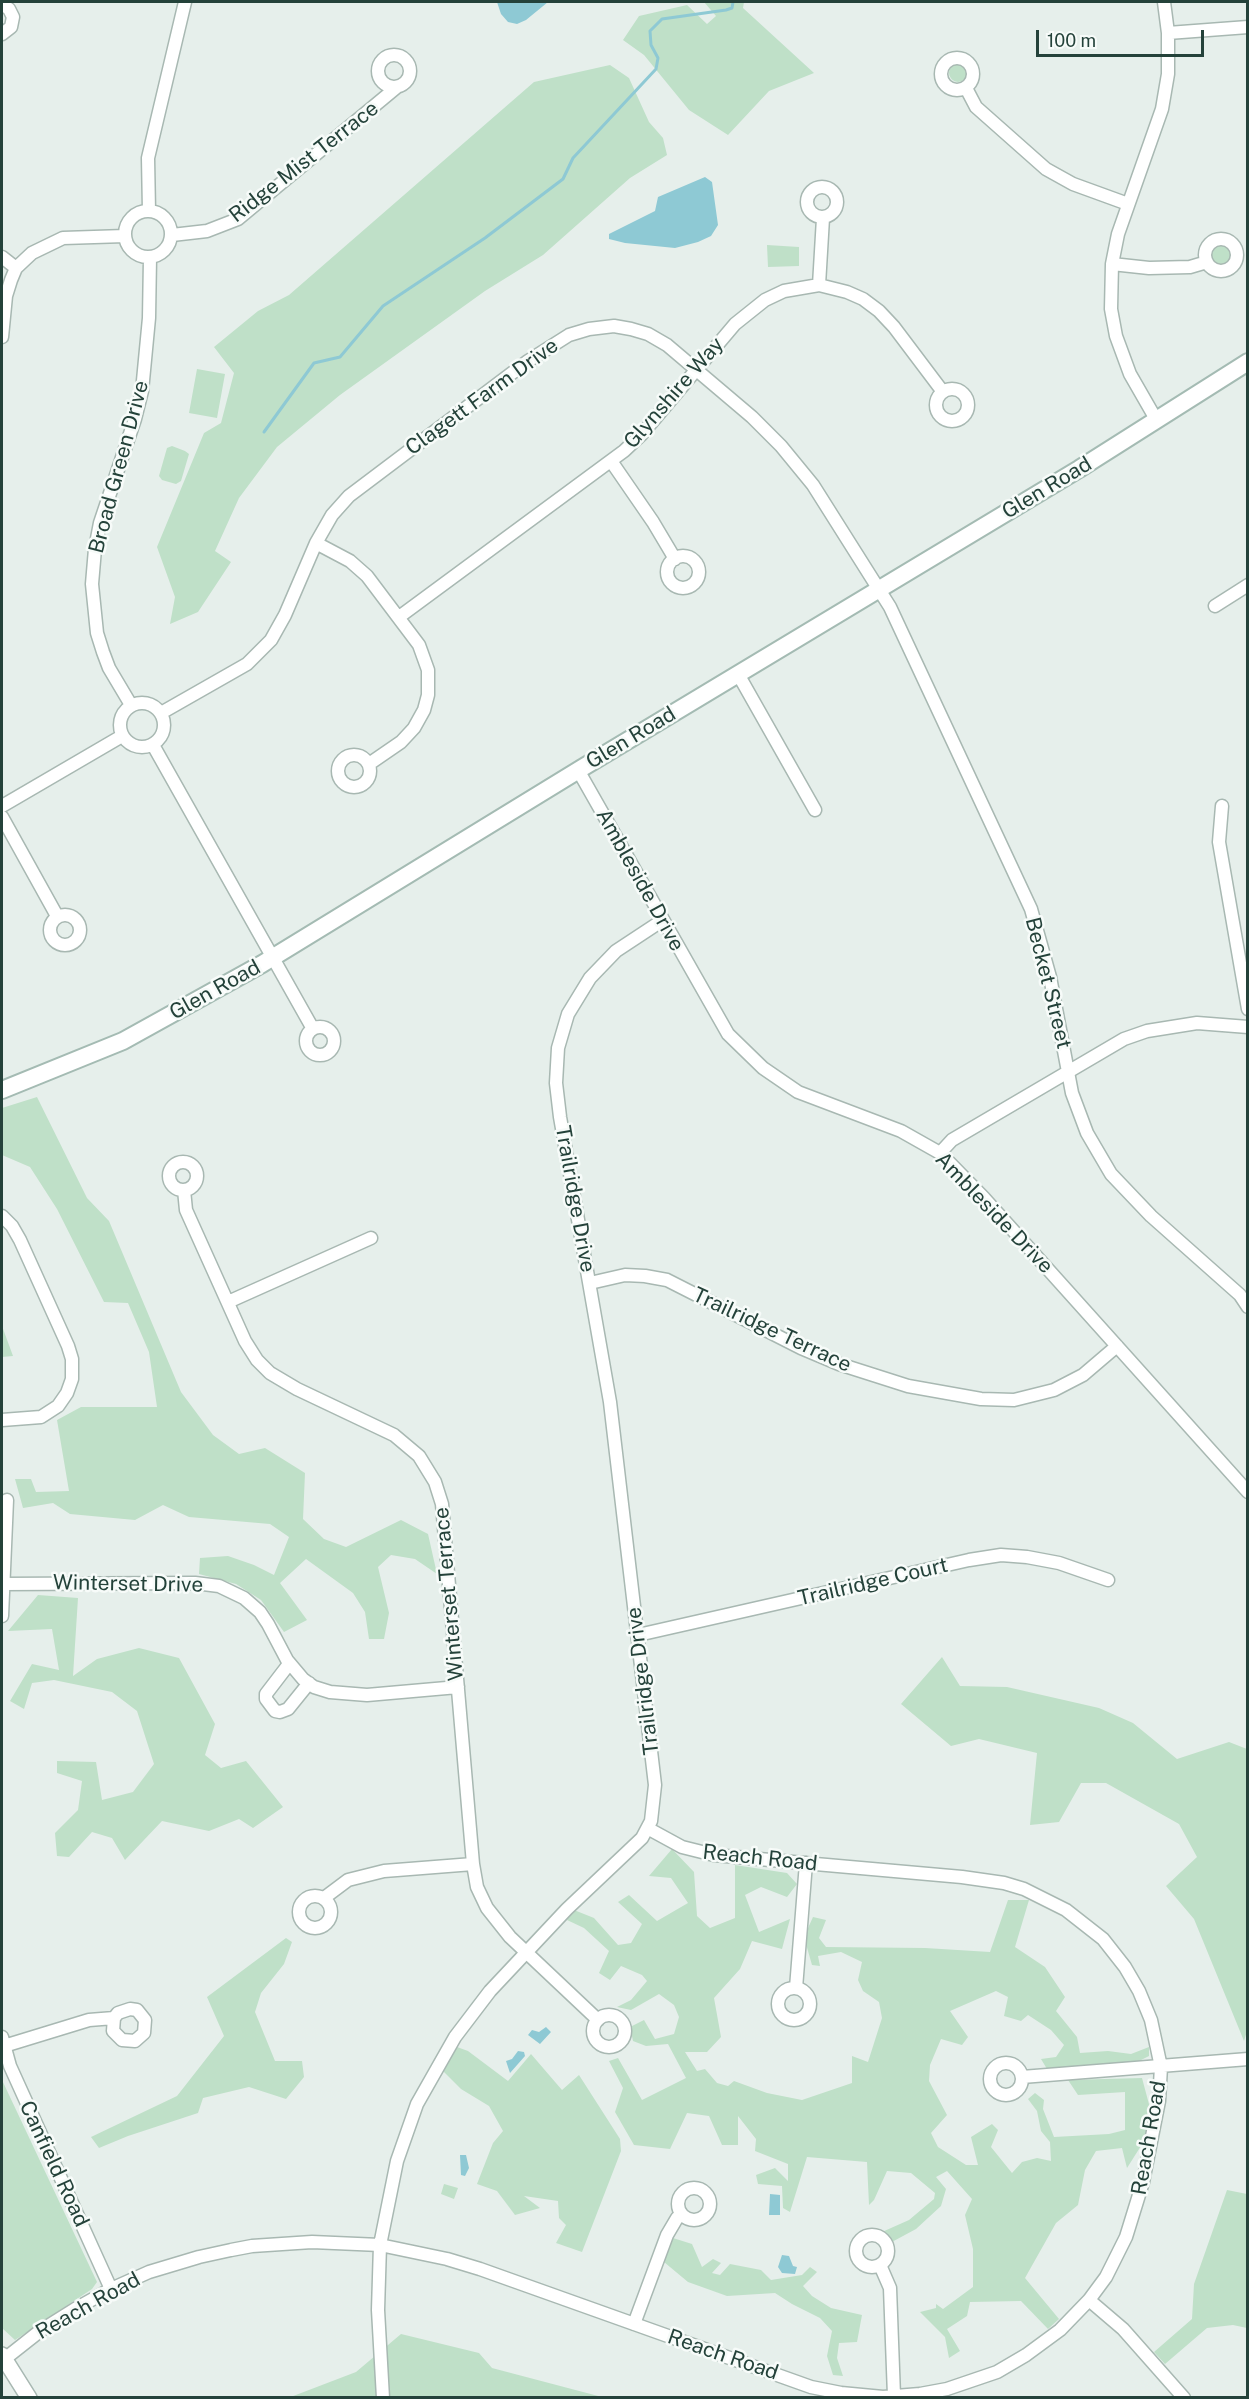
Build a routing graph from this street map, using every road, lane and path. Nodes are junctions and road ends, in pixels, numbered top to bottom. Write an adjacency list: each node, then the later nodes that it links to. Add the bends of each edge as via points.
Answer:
1 (185, 2): 10 (street, via 148,158)
2 (1164, 2): 5 (street)
3 (2, 4): 6 (street, via 13,17 11,27)
4 (1248, 27): 5 (street)
5 (1168, 33): 9 (street, via 1168,74 1162,109)
6 (2, 34)
7 (397, 87): 12 (street, Ridge Mist Terrace, via 238,219 207,231)
8 (966, 88): 9 (street, via 976,107 1046,169 1073,184)
9 (1128, 204): 17 (street)
10 (148, 211): 12 (street, via 163,216); 13 (street, via 129,221)
11 (823, 218): 19 (street)
12 (172, 235): 15 (street, via 165,251)
13 (125, 236): 15 (street, via 130,249); 18 (street, via 63,238 32,253)
14 (2, 257): 18 (street)
15 (150, 258): 33 (street, Broad Green Drive, via 142,392 100,523 92,584 103,652)
16 (1207, 262): 17 (street, via 1190,267 1149,268)
17 (1112, 264): 24 (street, via 1111,309 1116,336 1130,374)
18 (16, 268): 20 (street, via 6,296)
19 (819, 285): 22 (street, Glynshire Way, via 784,291 765,300 735,324); 23 (street, Glynshire Way, via 847,292 879,311)
20 (2, 337)
21 (1248, 362): 24 (main road, Glen Road)
22 (697, 369): 25 (street, Glynshire Way, via 642,434); 26 (street, Clagett Farm Drive, via 667,345 631,329 606,327 569,335 373,476 332,515); 29 (street, Clagett Farm Drive, via 752,417 813,485)
23 (943, 392)
24 (1157, 421): 29 (main road, Glen Road)
25 (611, 461): 27 (street); 31 (street, Glynshire Way)
26 (316, 543): 31 (street, via 359,568); 34 (street, Clagett Farm Drive, via 285,615 260,653)
27 (675, 559)
28 (1248, 585): 30 (street)
29 (878, 591): 32 (main road, Glen Road); 49 (street, Becket Street, via 890,608 1031,909)
30 (1215, 606)
31 (399, 617): 37 (street, via 424,658 428,695 414,728)
32 (738, 674): 38 (main road, Glen Road); 41 (street)
33 (131, 705): 34 (street, via 147,703); 35 (street, via 120,718)
34 (161, 713): 36 (street, via 164,730)
35 (122, 736): 36 (street, via 135,747); 39 (street)
36 (153, 745): 45 (street)
37 (369, 764)
38 (578, 770): 44 (street, Ambleside Drive); 45 (main road, Glen Road)
39 (2, 806)
40 (1222, 806): 46 (street, via 1219,842)
41 (815, 810)
42 (2, 817): 43 (street)
43 (57, 916)
44 (663, 920): 51 (street, Ambleside Drive, via 728,1034 763,1068 798,1092 901,1131); 55 (street, Trailridge Drive, via 616,951 590,978 568,1014 558,1048 556,1083 560,1117)
45 (274, 957): 48 (street); 50 (main road, Glen Road, via 123,1041)
46 (1248, 1009)
47 (1248, 1027): 49 (street, via 1197,1023 1147,1031 1124,1039)
48 (313, 1029)
49 (1069, 1071): 51 (street, via 952,1140); 57 (street, Becket Street, via 1072,1093 1087,1134 1111,1174 1151,1216 1240,1294)
50 (2, 1090)
51 (940, 1153): 58 (street, Ambleside Drive)
52 (184, 1190): 56 (street, Winterset Terrace, via 186,1210)
53 (2, 1216): 59 (street, via 20,1240 72,1359 72,1379 58,1406 42,1417)
54 (371, 1238): 56 (street)
55 (590, 1283): 58 (street, Trailridge Terrace, via 624,1275 667,1280 839,1364 908,1386 981,1399 1014,1400 1054,1390 1083,1375); 65 (street, Trailridge Drive, via 610,1402)
56 (228, 1302): 68 (street, Winterset Terrace, via 245,1341 270,1372 394,1435 419,1456 435,1482 442,1504)
57 (1248, 1307)
58 (1117, 1346): 60 (street, Ambleside Drive)
59 (2, 1420)
60 (1248, 1492)
61 (7, 1500): 63 (street)
62 (1108, 1580): 65 (street, Trailridge Court, via 1059,1563 1001,1556)
63 (2, 1584): 64 (street); 66 (street, Winterset Drive, via 219,1586 244,1598 260,1612)
64 (2, 1616)
65 (638, 1635): 69 (street, Trailridge Drive, via 655,1785)
66 (289, 1664): 67 (street, Winterset Drive); 67 (street, via 266,1694 275,1711 288,1709)
67 (309, 1683): 68 (street, Winterset Drive, via 349,1695)
68 (458, 1687): 71 (street, Winterset Terrace)
69 (649, 1829): 70 (street, Reach Road, via 696,1852); 73 (street)
70 (806, 1863): 74 (street); 79 (street, Reach Road, via 987,1880 1024,1889 1066,1910 1103,1939 1125,1967 1151,2020)
71 (473, 1864): 72 (street, via 384,1871 348,1880); 73 (street, Winterset Terrace, via 477,1887 487,1908)
72 (324, 1898)
73 (526, 1952): 76 (street, Winterset Terrace); 82 (street, via 473,2011 427,2085 397,2161)
74 (796, 1988)
75 (114, 2018): 77 (street, via 89,2020)
76 (598, 2020)
77 (3, 2041): 84 (street, Canfield Road, via 15,2077)
78 (1248, 2059): 79 (street)
79 (1161, 2067): 80 (street); 85 (street, Reach Road, via 1156,2125 1135,2212 1115,2260)
80 (1022, 2077)
81 (682, 2215): 86 (street, via 667,2235)
82 (380, 2245): 84 (street, Reach Road, via 312,2242 252,2246 168,2265); 86 (street, Reach Road, via 480,2269); 90 (street, via 378,2310)
83 (880, 2265): 88 (street, via 890,2288)
84 (111, 2289): 87 (street, Reach Road, via 39,2331)
85 (1089, 2300): 88 (street, Reach Road, via 1041,2345 997,2372 947,2389); 91 (street, via 1123,2329)
86 (634, 2324): 88 (street, Reach Road, via 811,2387 858,2396)
87 (2, 2358): 89 (street)
88 (894, 2396)
89 (29, 2397)
90 (383, 2397)
91 (1184, 2397)

